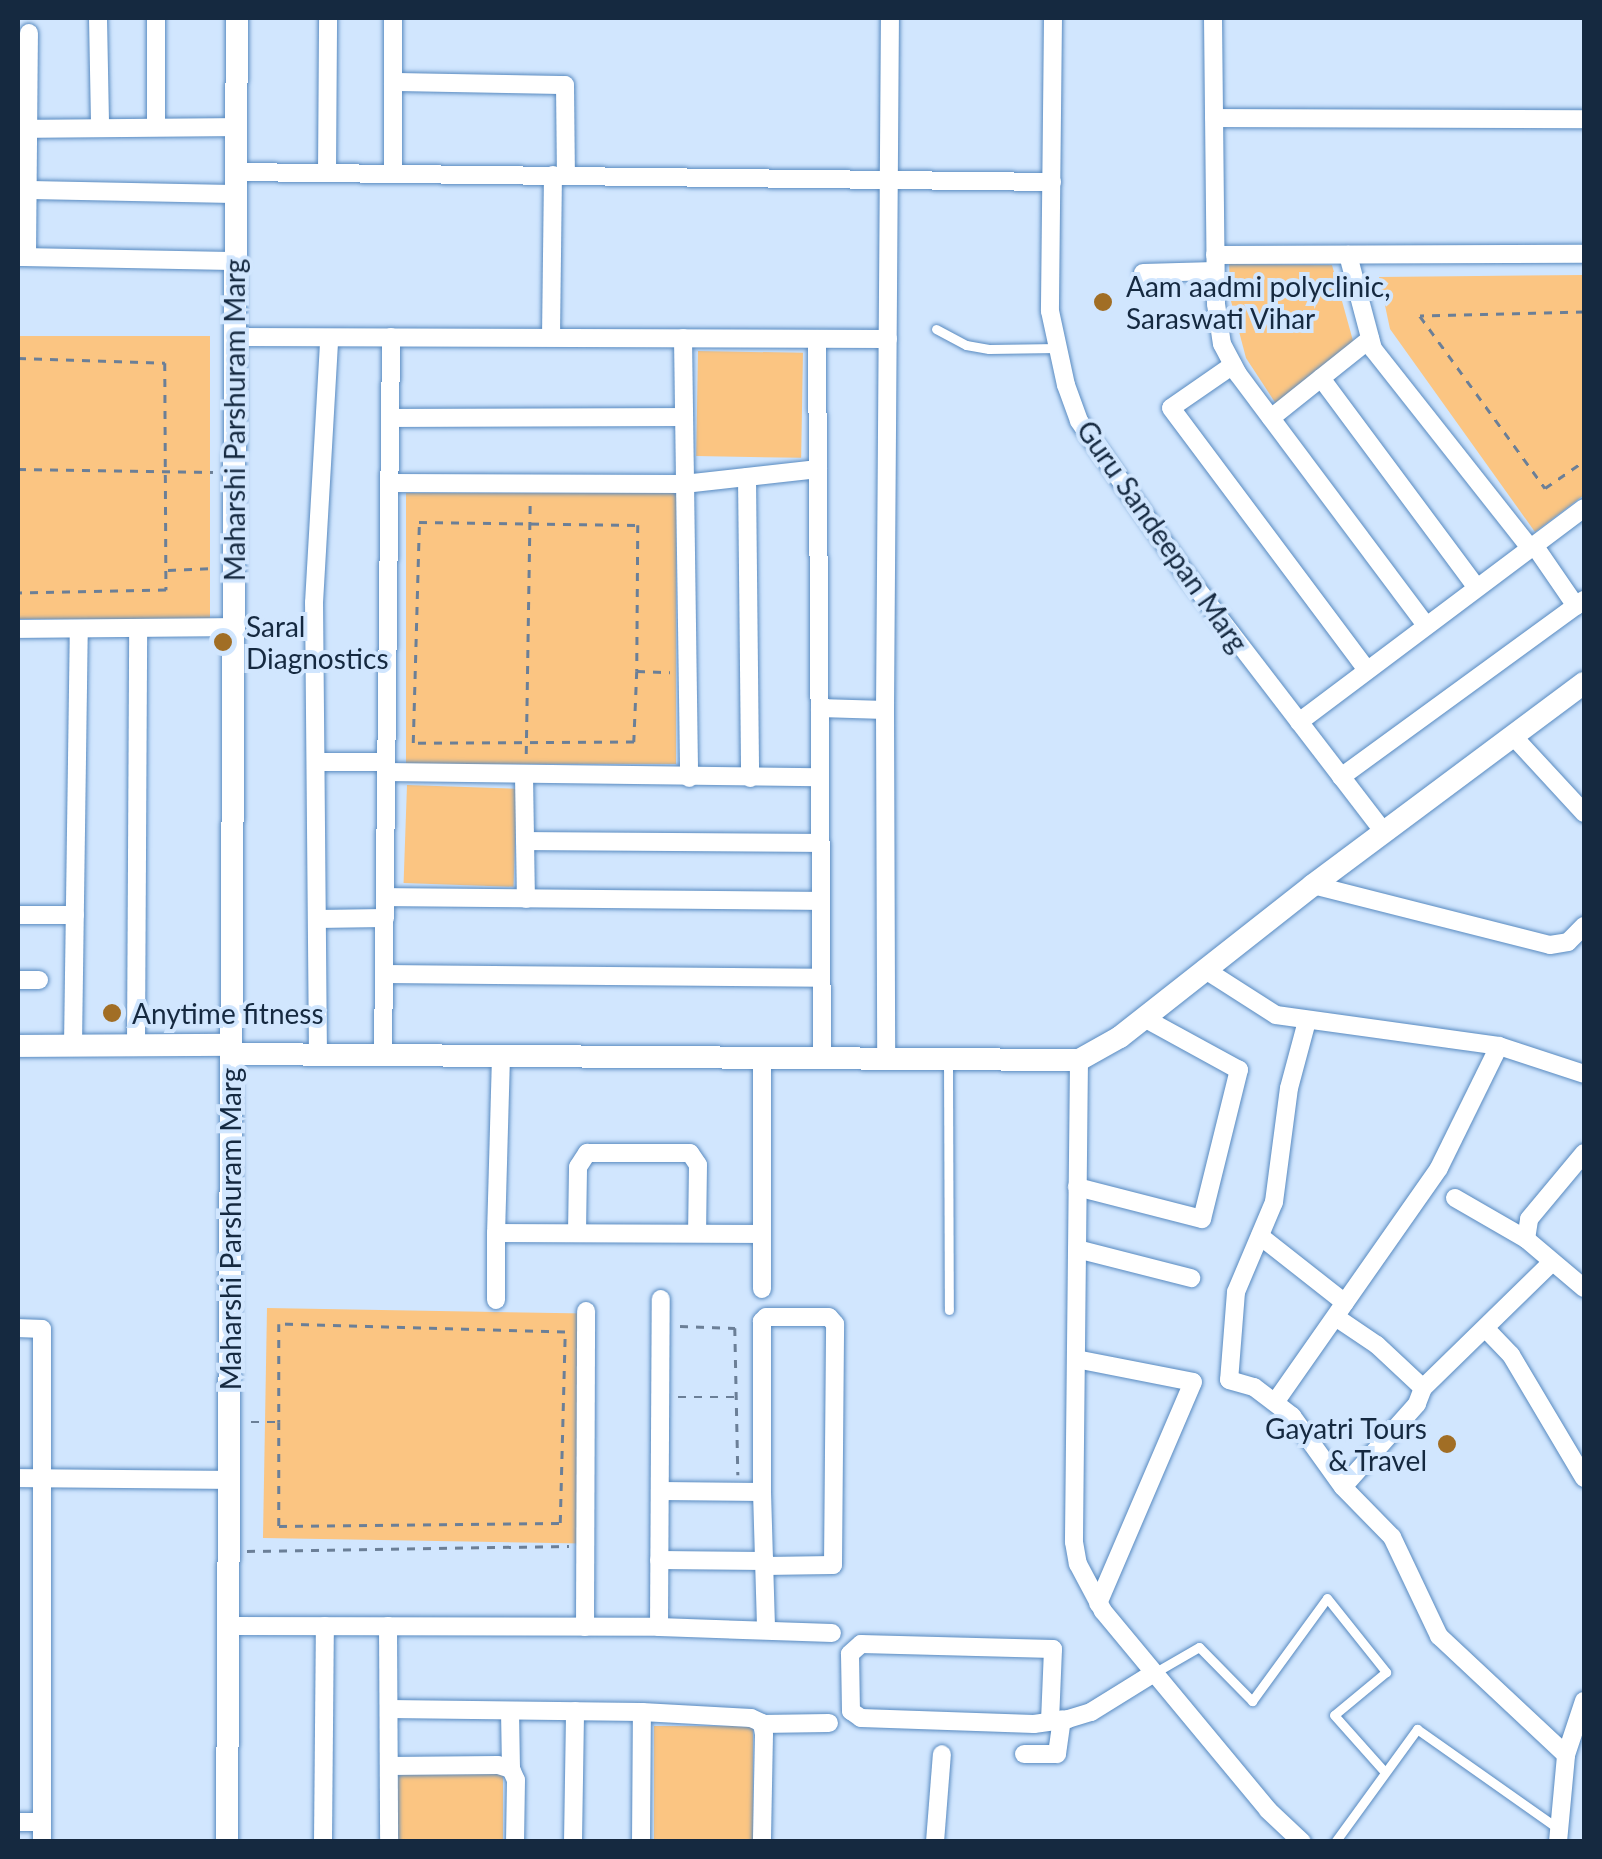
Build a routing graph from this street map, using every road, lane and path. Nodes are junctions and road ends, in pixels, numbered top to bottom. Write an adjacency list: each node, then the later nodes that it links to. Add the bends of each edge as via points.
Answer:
1 (98, 18): 13 (street)
2 (156, 18): 14 (street)
3 (237, 18): 15 (street, Maharshi Parshuram Marg)
4 (328, 18): 17 (street)
5 (394, 18): 10 (street)
6 (890, 18): 20 (street)
7 (1053, 18): 21 (street, Guru Sandeepan Marg)
8 (1212, 18): 11 (street)
9 (30, 33): 16 (street)
10 (394, 82): 18 (street); 19 (street, via 565,86)
11 (1214, 118): 12 (street); 28 (street)
12 (1584, 119)
13 (100, 126): 14 (street); 16 (street)
14 (156, 127): 15 (street)
15 (236, 127): 22 (street, Maharshi Parshuram Marg)
16 (22, 129): 23 (street)
17 (327, 172): 18 (street); 22 (street)
18 (393, 172): 19 (street)
19 (559, 175): 20 (street); 34 (street)
20 (890, 180): 21 (street); 38 (street)
21 (1052, 182): 40 (street, Guru Sandeepan Marg, via 1050,311)
22 (236, 183): 23 (street); 27 (street, Maharshi Parshuram Marg)
23 (27, 190): 26 (street)
24 (1584, 254): 25 (street)
25 (1348, 255): 28 (street); 39 (street)
26 (22, 257): 27 (street)
27 (235, 261): 32 (street, Maharshi Parshuram Marg)
28 (1215, 263): 29 (street); 42 (street, via 1222,344)
29 (1143, 272)
30 (1584, 312): 47 (path, via 1420,316 1545,488)
31 (936, 329): 40 (lane, via 989,349)
32 (235, 337): 36 (street); 51 (street, Maharshi Parshuram Marg)
33 (391, 337): 34 (street); 36 (street); 44 (street)
34 (551, 338): 35 (street)
35 (682, 338): 37 (street); 45 (street)
36 (329, 339): 78 (street, via 314,603)
37 (818, 339): 38 (street); 49 (street)
38 (888, 339): 74 (street)
39 (1370, 339): 43 (street); 58 (street)
40 (1058, 348): 75 (street, Guru Sandeepan Marg, via 1079,422 1098,452)
41 (18, 358): 50 (path, via 165,363)
42 (1233, 365): 46 (street); 69 (street, via 1170,408)
43 (1321, 378): 46 (street); 61 (street)
44 (390, 418): 45 (street); 53 (street)
45 (684, 418): 55 (street)
46 (1271, 418): 64 (street)
47 (1584, 461)
48 (18, 470): 50 (path)
49 (818, 470): 52 (street); 73 (street)
50 (166, 471): 51 (path); 60 (path)
51 (234, 472): 59 (street, Maharshi Parshuram Marg)
52 (747, 477): 55 (street); 84 (street)
53 (390, 483): 54 (street); 79 (street)
54 (530, 484): 55 (street); 57 (path)
55 (684, 484): 71 (street)
56 (1584, 508): 58 (street)
57 (531, 524): 70 (path, via 638,525); 77 (path); 77 (path, via 419,522 414,743)
58 (1532, 546): 61 (street); 63 (street)
59 (234, 568): 60 (path); 65 (street, Maharshi Parshuram Marg)
60 (166, 570): 62 (path, via 166,590)
61 (1476, 588): 64 (street)
62 (18, 592)
63 (1580, 603): 82 (street)
64 (1426, 625): 69 (street)
65 (234, 627): 66 (street); 109 (street, Maharshi Parshuram Marg)
66 (138, 628): 68 (street); 105 (street)
67 (18, 629): 68 (street)
68 (79, 629): 94 (street)
69 (1367, 670): 75 (street)
70 (637, 671): 71 (path); 77 (path, via 634,742)
71 (687, 673): 83 (street)
72 (1584, 683): 76 (street)
73 (820, 708): 74 (street); 81 (street)
74 (885, 710): 115 (street)
75 (1299, 722): 82 (street, Guru Sandeepan Marg)
76 (1513, 736): 85 (street); 86 (street)
77 (528, 742)
78 (316, 762): 79 (street); 95 (street)
79 (386, 767): 80 (street); 90 (street)
80 (524, 775): 83 (street); 87 (street)
81 (820, 777): 84 (street); 88 (street)
82 (1341, 777): 86 (street, Guru Sandeepan Marg)
83 (688, 778): 84 (street)
84 (750, 778)
85 (1584, 812)
86 (1384, 832): 89 (street)
87 (525, 841): 88 (street); 91 (street)
88 (820, 843): 92 (street)
89 (1313, 885): 97 (street, via 1550,945 1568,942); 98 (street)
90 (385, 897): 91 (street); 96 (street)
91 (526, 899): 92 (street)
92 (821, 902): 100 (street)
93 (18, 915): 94 (street)
94 (75, 915): 107 (street)
95 (317, 918): 96 (street); 112 (street)
96 (385, 918): 99 (street)
97 (1584, 926)
98 (1204, 969): 103 (street); 104 (street, via 1276,1015)
99 (384, 974): 100 (street); 110 (street)
100 (821, 978): 114 (street)
101 (18, 980): 102 (street)
102 (40, 980)
103 (1144, 1018): 117 (street); 120 (street, via 1239,1070 1202,1219)
104 (1306, 1020): 108 (street); 126 (street, via 1289,1088 1277,1189)
105 (136, 1045): 107 (street); 109 (street)
106 (18, 1046): 107 (street)
107 (73, 1046)
108 (1499, 1046): 118 (street); 136 (street, via 1447,1156)
109 (231, 1049): 112 (street); 146 (street, Maharshi Parshuram Marg)
110 (383, 1055): 111 (street); 112 (street)
111 (501, 1056): 113 (street); 123 (street)
112 (318, 1057)
113 (762, 1058): 114 (street); 125 (street)
114 (822, 1058): 115 (street)
115 (886, 1059): 116 (street)
116 (948, 1059): 117 (street); 135 (lane)
117 (1079, 1060): 120 (street)
118 (1584, 1074)
119 (1584, 1154): 127 (street, via 1529,1219)
120 (1078, 1187): 128 (street)
121 (1455, 1198): 127 (street)
122 (577, 1232): 123 (street); 124 (street); 124 (street, via 578,1167 586,1153 690,1154 698,1165)
123 (496, 1233): 134 (street)
124 (697, 1234): 125 (street)
125 (762, 1234): 132 (street)
126 (1260, 1236): 136 (street); 145 (street, via 1230,1318 1229,1380)
127 (1526, 1239): 129 (street)
128 (1077, 1249): 130 (street); 141 (street)
129 (1552, 1262): 131 (street); 140 (street)
130 (1191, 1278)
131 (1584, 1288)
132 (762, 1289)
133 (660, 1299): 153 (street)
134 (496, 1300)
135 (949, 1310)
136 (1341, 1310): 142 (street); 145 (street)
137 (586, 1312): 156 (street)
138 (677, 1326): 144 (path, via 735,1328)
139 (18, 1328): 149 (street, via 42,1329)
140 (1486, 1329): 142 (street); 150 (street, via 1511,1355)
141 (1076, 1359): 160 (street, via 1074,1542); 160 (street, via 1193,1382)
142 (1423, 1388): 152 (street, via 1417,1404)
143 (678, 1397): 144 (path)
144 (737, 1397): 154 (path)
145 (1276, 1402): 152 (street)
146 (229, 1422): 147 (path); 151 (street, Maharshi Parshuram Marg)
147 (279, 1422): 147 (path, via 279,1526 560,1524 565,1332 279,1324)
148 (18, 1478): 149 (street)
149 (40, 1478): 151 (street); 184 (street)
150 (1584, 1478)
151 (228, 1480): 157 (street, Maharshi Parshuram Marg)
152 (1343, 1487): 179 (street, via 1392,1537 1440,1636)
153 (660, 1491): 154 (street); 158 (street)
154 (739, 1492): 155 (street)
155 (762, 1492): 159 (street); 159 (street, via 763,1318 829,1316 835,1324 833,1565)
156 (585, 1546): 157 (path); 164 (street)
157 (228, 1551): 161 (street, Maharshi Parshuram Marg)
158 (659, 1560): 159 (street); 165 (street)
159 (764, 1564): 166 (street)
160 (1098, 1604): 168 (street)
161 (228, 1626): 162 (street); 186 (street, Maharshi Parshuram Marg)
162 (325, 1626): 163 (street); 187 (street)
163 (388, 1626): 164 (street); 170 (street)
164 (585, 1627): 165 (street)
165 (659, 1627): 166 (street)
166 (766, 1630): 167 (street)
167 (832, 1633)
168 (1154, 1673): 174 (street, via 1091,1712); 182 (lane, via 1199,1647 1252,1701 1327,1598 1386,1672 1334,1714); 194 (street)
169 (1584, 1701): 179 (street)
170 (388, 1710): 171 (street); 180 (street)
171 (510, 1710): 172 (street); 181 (street)
172 (575, 1711): 173 (street); 190 (street)
173 (642, 1712): 176 (street); 191 (street)
174 (1056, 1720): 174 (street, via 861,1718 851,1710 850,1654 861,1644 1053,1650); 178 (street, via 1056,1754)
175 (829, 1723): 176 (street)
176 (762, 1724): 192 (street)
177 (942, 1754): 193 (street)
178 (1024, 1754)
179 (1566, 1755): 185 (street)
180 (389, 1766): 181 (street); 188 (street)
181 (510, 1769): 189 (street, via 516,1780)
182 (1383, 1770): 185 (lane, via 1417,1729); 195 (lane)
183 (18, 1822): 184 (street)
184 (42, 1832)
185 (1561, 1838)
186 (227, 1842)
187 (323, 1842)
188 (389, 1842)
189 (515, 1842)
190 (573, 1842)
191 (640, 1842)
192 (762, 1842)
193 (936, 1842)
194 (1302, 1842)
195 (1335, 1842)

